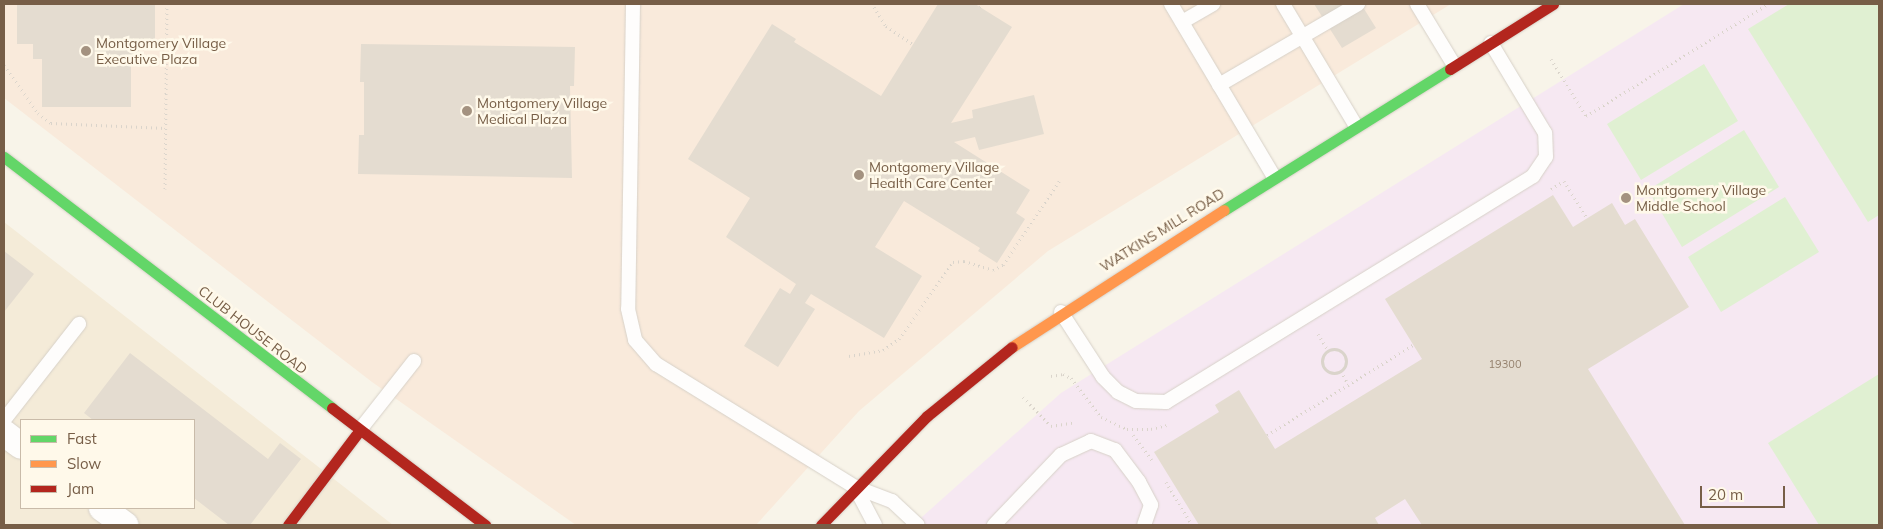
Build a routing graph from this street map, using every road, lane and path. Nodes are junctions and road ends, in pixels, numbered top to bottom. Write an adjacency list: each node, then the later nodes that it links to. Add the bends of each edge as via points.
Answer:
1 (167, 4): 20 (path)
2 (633, 4): 39 (lane, via 628,309 635,340 656,364)
3 (1171, 4): 11 (lane)
4 (1213, 4): 11 (lane)
5 (1283, 4): 12 (lane)
6 (1358, 4): 12 (lane)
7 (1417, 4): 17 (lane)
8 (1553, 4): 13 (street, WATKINS MILL ROAD)
9 (1768, 4): 15 (path, via 1586,116)
10 (874, 7): 14 (path, via 886,26)
11 (1182, 22): 18 (lane)
12 (1303, 36): 18 (lane); 19 (lane)
13 (1491, 42): 17 (street, WATKINS MILL ROAD); 25 (lane, via 1545,134 1546,157 1533,176 1166,402 1136,401 1118,392 1102,377)
14 (913, 44)
15 (1550, 59)
16 (4, 65): 20 (path, via 38,113 51,123)
17 (1454, 65): 19 (street, WATKINS MILL ROAD)
18 (1219, 85): 22 (lane)
19 (1356, 126): 22 (street, WATKINS MILL ROAD)
20 (166, 128): 24 (path)
21 (4, 157): 35 (street, CLUB HOUSE ROAD)
22 (1274, 177): 25 (street, WATKINS MILL ROAD)
23 (1060, 180): 30 (path, via 1003,265 993,270 964,261 953,262 899,339 883,350)
24 (165, 189)
25 (1061, 312): 39 (street, WATKINS MILL ROAD, via 990,362 927,416)
26 (79, 324): 34 (lane)
27 (1318, 334): 29 (path)
28 (1413, 345): 33 (path)
29 (1328, 350): 32 (path, via 1336,348 1343,353 1346,360); 32 (path, via 1322,355 1323,367 1332,373)
30 (849, 356)
31 (414, 361): 35 (lane)
32 (1341, 371): 33 (path)
33 (1348, 384): 37 (path)
34 (4, 420)
35 (359, 431): 42 (street); 43 (street, CLUB HOUSE ROAD)
36 (4, 433): 38 (street)
37 (1266, 435)
38 (20, 445)
39 (855, 487): 44 (street, WATKINS MILL ROAD); 45 (lane); 46 (lane, via 892,501)
40 (103, 509): 41 (street)
41 (125, 525)
42 (288, 525)
43 (485, 525)
44 (821, 525)
45 (874, 525)
46 (918, 525)
47 (994, 525): 48 (lane, via 1060,455 1091,440 1116,450 1139,482 1151,505)
48 (1144, 525)

